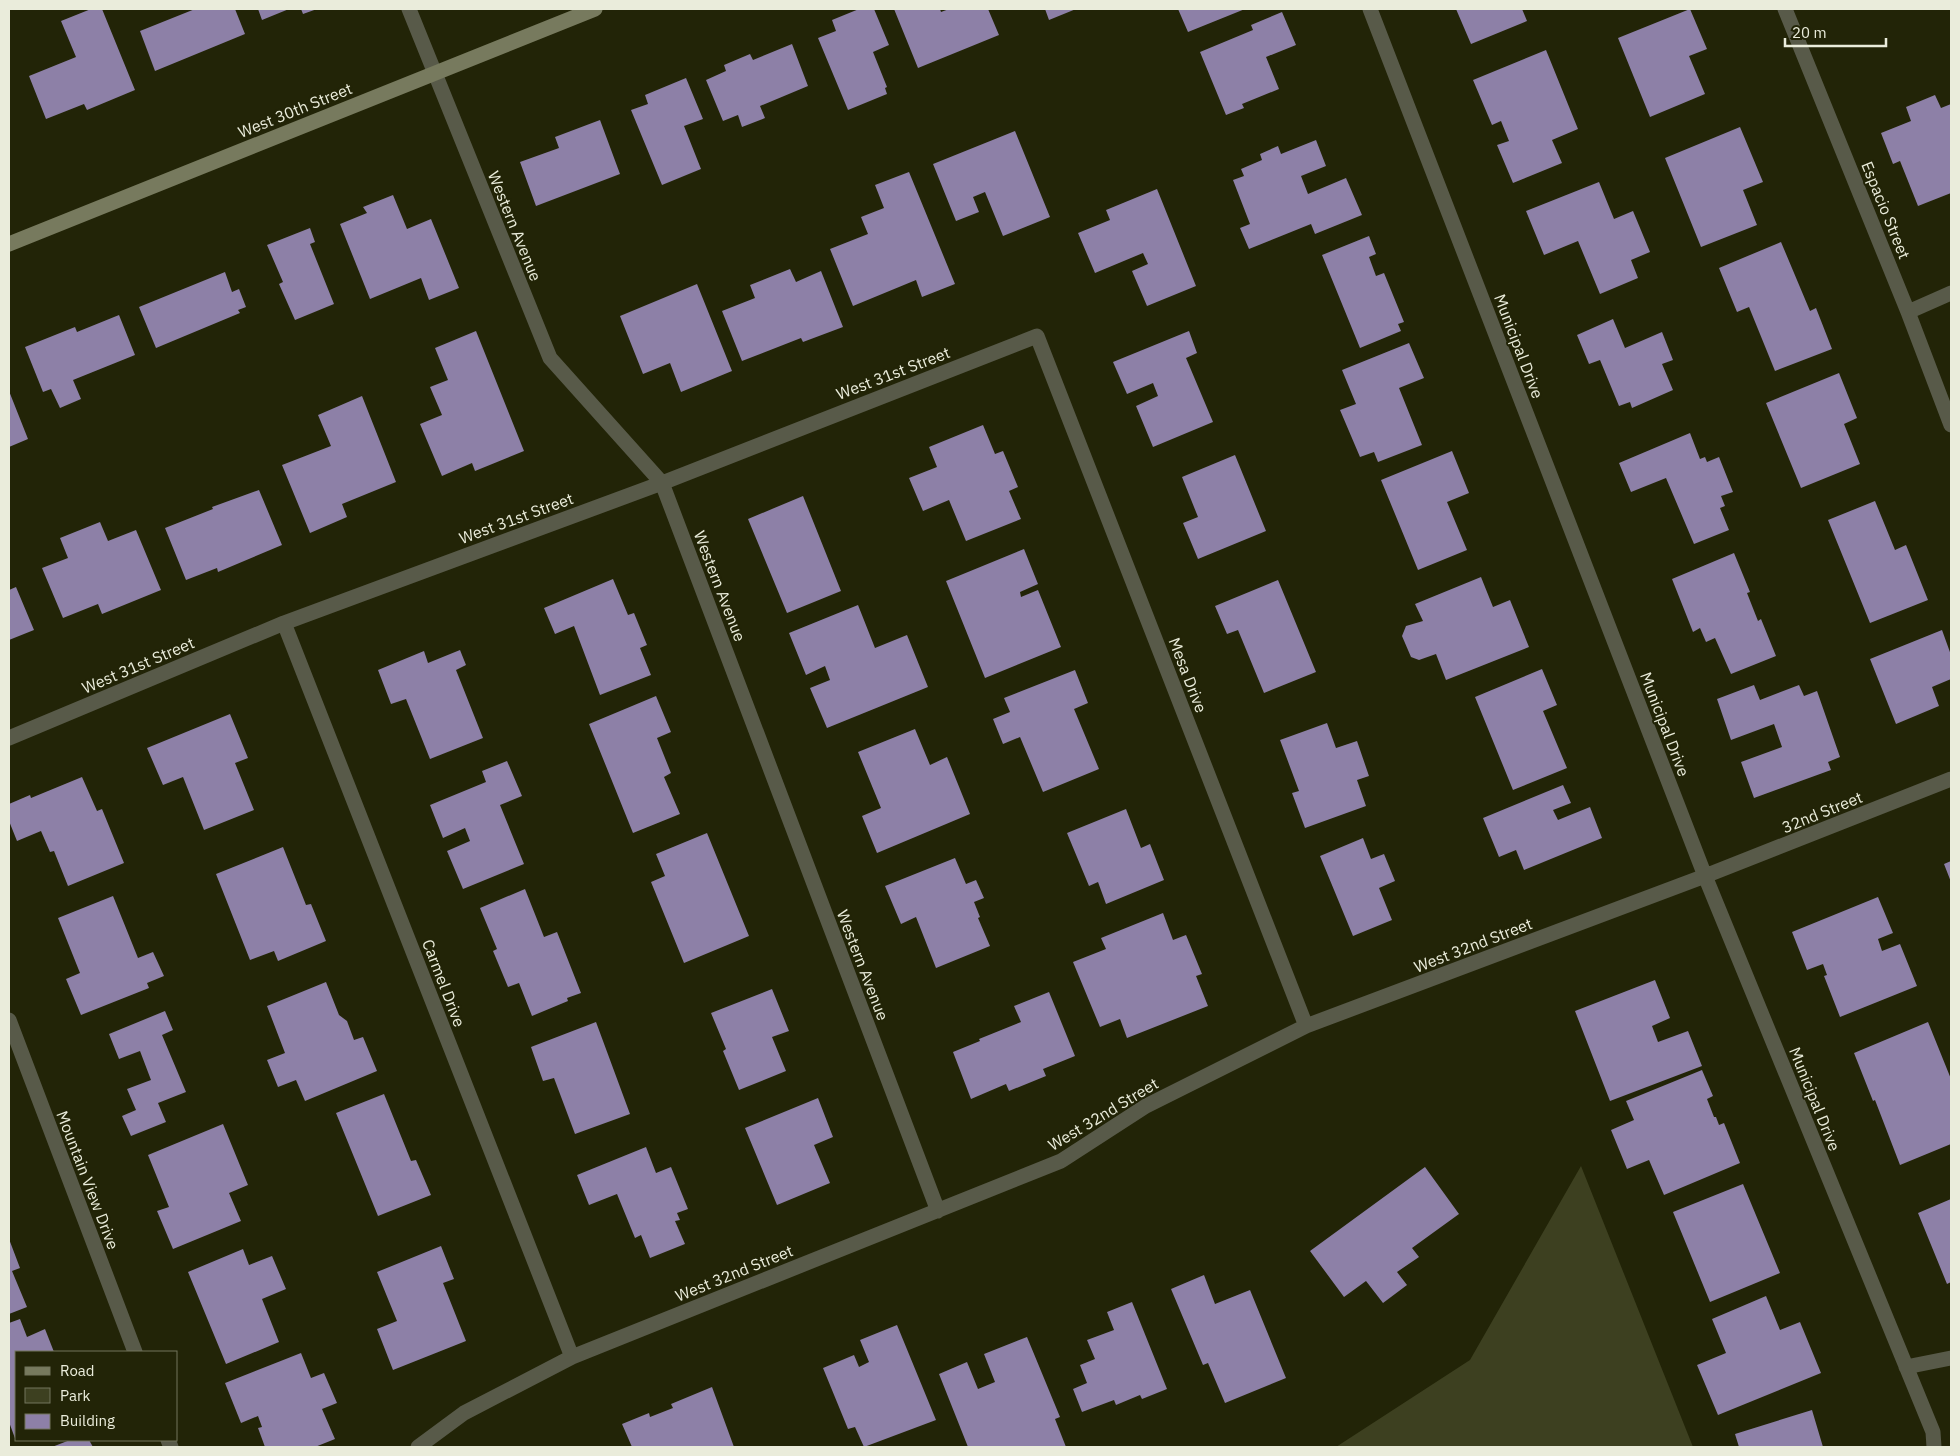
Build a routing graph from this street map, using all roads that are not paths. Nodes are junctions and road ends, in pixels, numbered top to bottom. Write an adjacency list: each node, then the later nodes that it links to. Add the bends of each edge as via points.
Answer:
1 (409, 9): 5 (street, Western Avenue)
2 (595, 9): 5 (main road, West 30th Street)
3 (1370, 9): 15 (street, Municipal Drive)
4 (1786, 9): 8 (street, Espacio Street)
5 (434, 73): 6 (main road, West 30th Street); 11 (street, Western Avenue, via 550,358)
6 (9, 244)
7 (1951, 293): 8 (street)
8 (1908, 312): 10 (street, Espacio Street)
9 (1037, 336): 11 (street, West 31st Street); 17 (street, Mesa Drive)
10 (1951, 425)
11 (662, 483): 12 (street, West 31st Street); 18 (street, Western Avenue)
12 (284, 623): 13 (street, West 31st Street); 20 (street, Carmel Drive)
13 (9, 738)
14 (1951, 779): 15 (street, 32nd Street)
15 (1705, 876): 17 (street, West 32nd Street); 22 (street, Municipal Drive)
16 (9, 1020): 19 (street, Mountain View Drive)
17 (1306, 1026): 18 (street, West 32nd Street, via 1146,1106 1061,1161)
18 (938, 1211): 20 (street, West 32nd Street)
19 (135, 1351)
20 (572, 1356): 23 (street, West 32nd Street, via 464,1413)
21 (1951, 1358): 22 (street)
22 (1906, 1367): 24 (street, Municipal Drive, via 1933,1432)
23 (418, 1447)
24 (1934, 1447)

